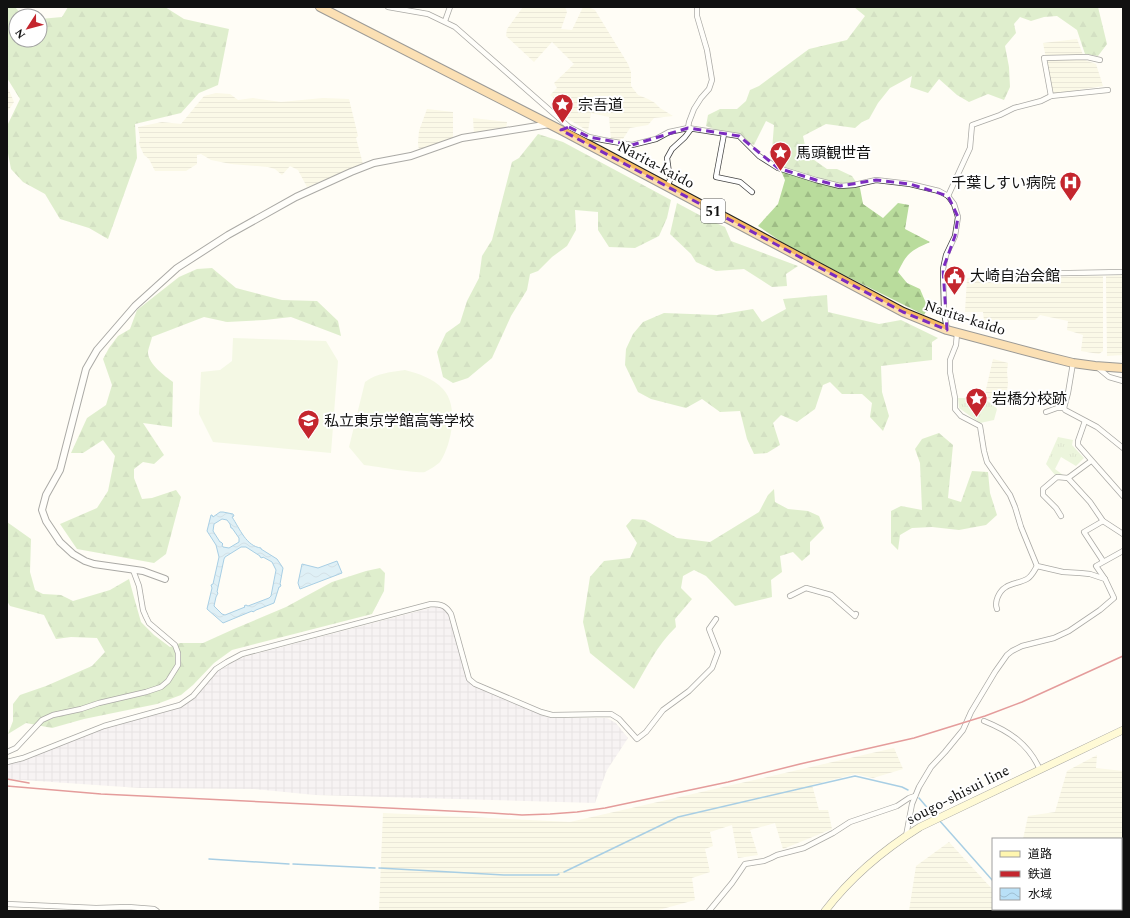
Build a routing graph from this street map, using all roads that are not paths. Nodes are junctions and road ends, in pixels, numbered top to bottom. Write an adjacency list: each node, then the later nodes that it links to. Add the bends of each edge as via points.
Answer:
1 (320, 7): 9 (highway, Narita-kaido / 51)
2 (388, 7): 5 (street, via 428,14)
3 (450, 7): 5 (street)
4 (697, 7): 11 (street, via 712,80 709,89 694,109 689,122)
5 (445, 21): 10 (street, via 455,27)
6 (1100, 60): 8 (street, via 1087,57 1044,58)
7 (1108, 90): 8 (street)
8 (1051, 96): 15 (street, via 972,125 970,148)
9 (550, 124): 10 (highway, Narita-kaido / 51); 37 (street, via 462,138 411,156 374,163 351,172 296,197 228,235 177,268 135,306 97,350 86,369 60,470 46,495 42,510 55,535 73,554 94,564)
10 (565, 128): 11 (street, via 589,137 632,145 669,132); 13 (highway, Narita-kaido / 51)
11 (690, 128): 12 (street); 13 (street, via 667,158 670,180)
12 (724, 134): 14 (street, via 716,177 740,182); 15 (street, via 739,136 759,156 778,168 816,180 840,186 876,180 917,186)
13 (667, 187): 18 (highway, Narita-kaido / 51, via 903,312)
14 (752, 192)
15 (948, 196): 18 (street, via 958,217 955,236 943,269)
16 (1123, 272): 17 (street)
17 (1017, 274)
18 (947, 330): 19 (highway, Narita-kaido / 51)
19 (957, 333): 20 (highway, Narita-kaido / 51); 36 (street, via 956,345 950,360 955,409 961,416 980,426 987,462 1010,495)
20 (1073, 363): 21 (highway, Narita-kaido / 51); 24 (street)
21 (1095, 366): 22 (highway, Narita-kaido / 51); 23 (street, via 1110,377)
22 (1123, 368)
23 (1123, 382)
24 (1064, 408): 25 (street); 26 (street)
25 (1046, 412)
26 (1085, 420): 27 (street, via 1097,426); 28 (street, via 1078,445)
27 (1123, 448)
28 (1091, 461): 29 (street); 30 (street)
29 (1068, 478): 31 (street, via 1057,477 1043,490 1043,495); 32 (street)
30 (1123, 496)
31 (1061, 516)
32 (1103, 521): 33 (street); 35 (street, via 1084,532)
33 (1123, 534)
34 (1123, 551): 35 (street)
35 (1103, 562): 39 (street, via 1096,566)
36 (1036, 566): 39 (street, via 1090,574); 41 (street, via 1028,578 1005,587 995,604)
37 (134, 570): 38 (street); 46 (street, via 143,610 149,623 175,645 178,653 178,665 168,681 161,688 53,715 42,720 16,748)
38 (165, 579)
39 (1105, 580): 49 (street, via 1114,598 1100,610 1054,638 1022,646 1007,655 971,712 963,730 930,767)
40 (790, 596): 42 (street, via 806,588 831,595 855,616)
41 (997, 609)
42 (856, 614)
43 (716, 619): 47 (street, via 709,629 718,652 712,668 689,691 663,710 646,732 637,739 611,714 552,715 475,684 469,679 452,614 440,604 431,604 242,654 216,669 193,696 180,705 104,726)
44 (984, 720): 48 (street, via 1006,731 1022,744)
45 (1123, 730): 48 (main road, sougo-shisui line)
46 (7, 752)
47 (7, 762)
48 (1040, 770): 50 (main road, sougo-shisui line)
49 (915, 796): 50 (street); 53 (street, via 897,806 850,822 804,848 745,864)
50 (906, 836): 54 (main road, sougo-shisui line, via 850,881)
51 (7, 904): 52 (street, via 128,907)
52 (157, 911)
53 (709, 911)
54 (824, 911)

